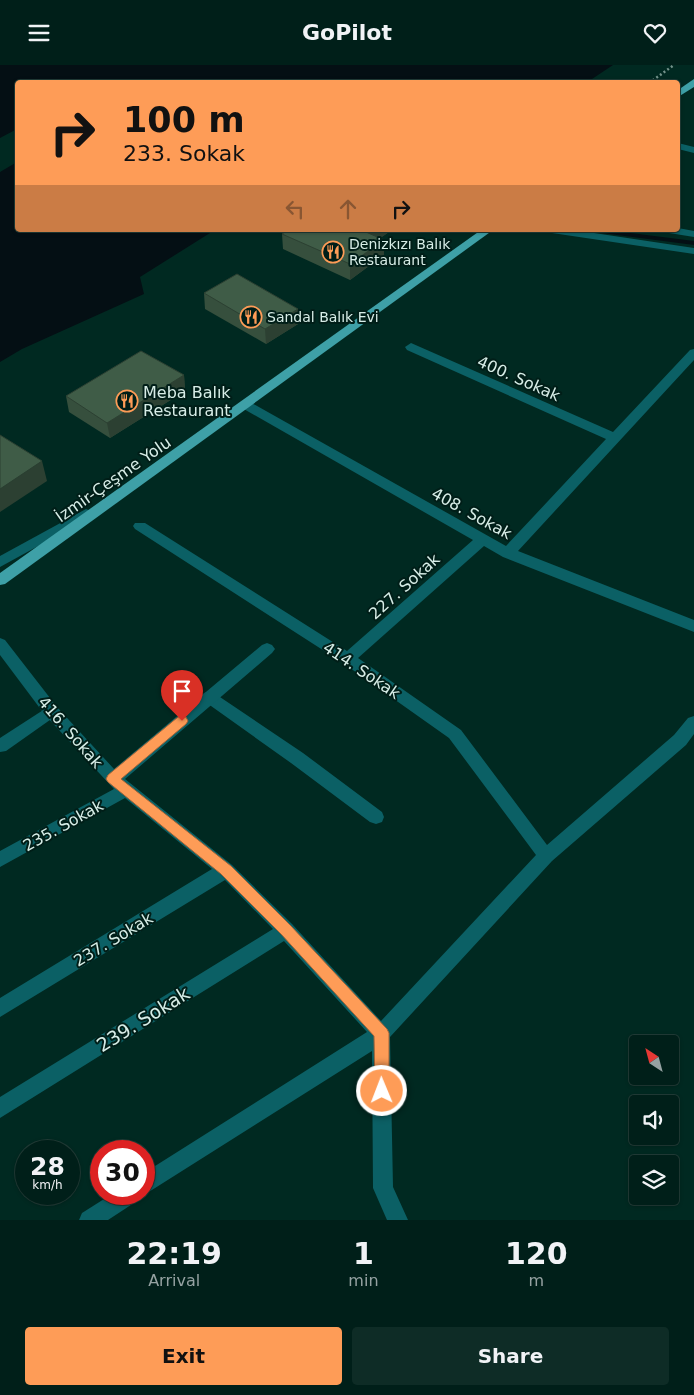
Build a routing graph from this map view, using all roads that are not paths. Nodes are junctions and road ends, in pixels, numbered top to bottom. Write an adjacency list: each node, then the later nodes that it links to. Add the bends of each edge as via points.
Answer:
1 (694, 82): 2 (highway)
2 (680, 92)
3 (680, 146): 4 (street)
4 (694, 150)
5 (485, 232): 12 (highway, İzmir-Çeşme Yolu)
6 (566, 232): 9 (street)
7 (680, 232): 8 (street)
8 (694, 234)
9 (694, 251)
10 (410, 347): 13 (street, 400. Sokak)
11 (694, 353): 13 (street)
12 (246, 405): 14 (highway, İzmir-Çeşme Yolu); 16 (street, 408. Sokak)
13 (615, 438): 17 (street)
14 (105, 504): 18 (street); 19 (highway, İzmir-Çeşme Yolu)
15 (140, 526): 23 (street, 414. Sokak)
16 (483, 539): 17 (street, 408. Sokak); 23 (street, 227. Sokak)
17 (508, 553): 20 (street, 408. Sokak)
18 (0, 562)
19 (0, 580)
20 (694, 626)
21 (0, 644): 25 (street, 416. Sokak)
22 (267, 649): 24 (street)
23 (348, 659): 31 (street, 414. Sokak, via 454,734)
24 (210, 697): 28 (street); 30 (street)
25 (51, 711): 27 (street); 28 (street, 416. Sokak)
26 (694, 722): 31 (street, via 680,740)
27 (0, 746)
28 (113, 779): 29 (street, 416. Sokak)
29 (126, 790): 32 (street, 235. Sokak); 33 (street, 416. Sokak)
30 (376, 817)
31 (546, 856): 36 (street)
32 (0, 860)
33 (226, 870): 34 (street, 416. Sokak); 35 (street, 237. Sokak)
34 (286, 930): 36 (street, 416. Sokak); 37 (street, 239. Sokak)
35 (0, 1008)
36 (382, 1033): 38 (street); 41 (street, via 383,1188)
37 (0, 1109)
38 (155, 1178)
39 (113, 1205): 40 (street)
40 (89, 1220)
41 (398, 1220)

